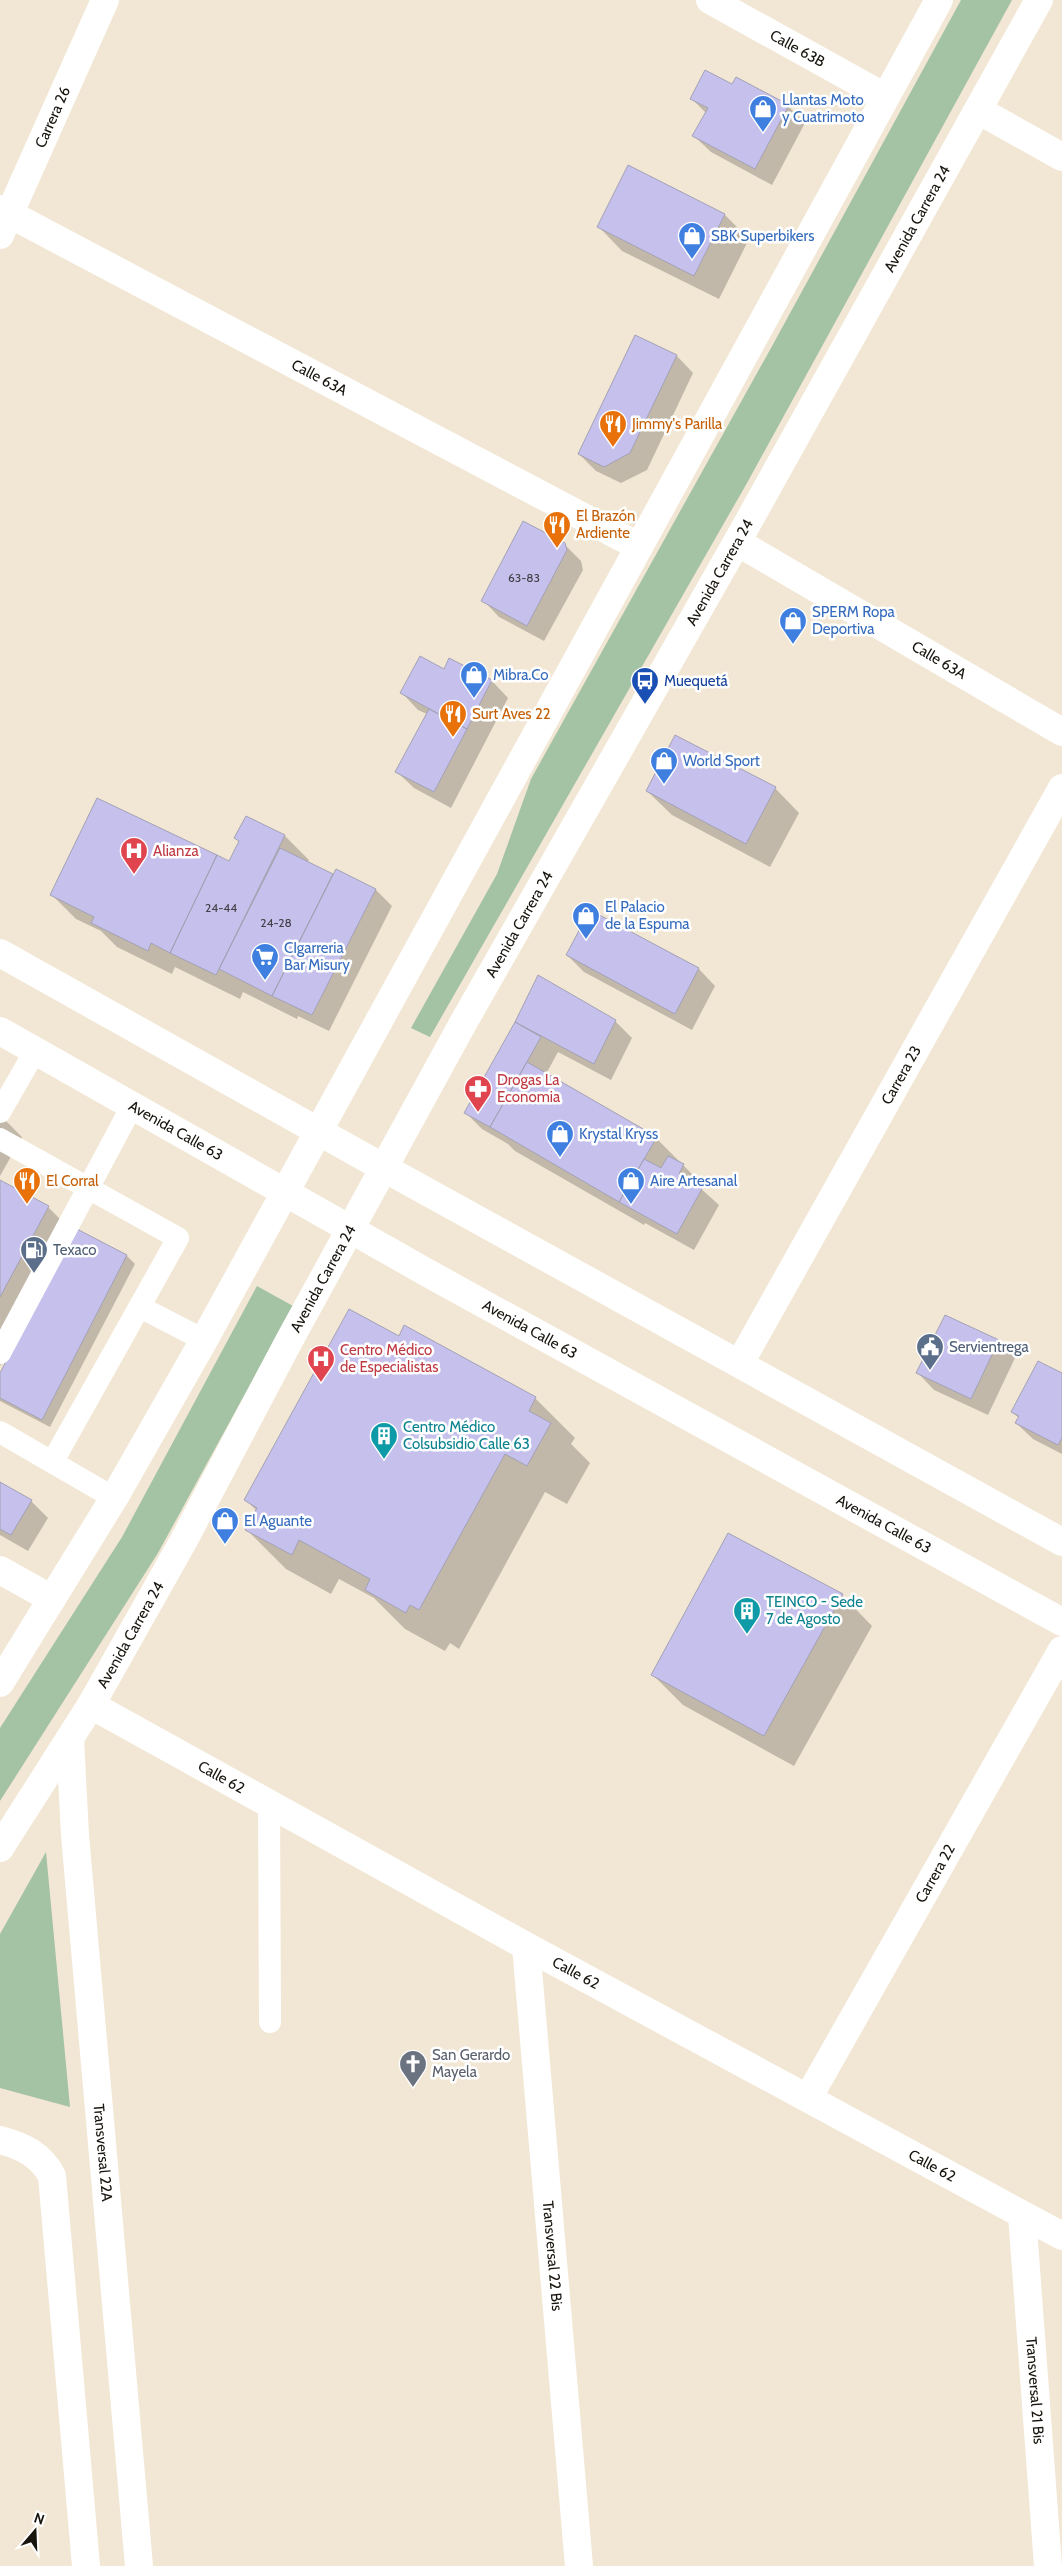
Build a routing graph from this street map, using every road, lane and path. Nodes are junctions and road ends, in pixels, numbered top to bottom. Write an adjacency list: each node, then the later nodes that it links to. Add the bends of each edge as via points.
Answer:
1 (105, 0): 8 (main road, Carrera 26)
2 (710, 0): 5 (main road, Calle 63B)
3 (938, 0): 5 (main road)
4 (1039, 0): 6 (main road, Avenida Carrera 24)
5 (885, 97): 10 (main road)
6 (978, 110): 7 (main road); 9 (main road, Avenida Carrera 24)
7 (1062, 157)
8 (3, 219): 10 (main road, Calle 63A)
9 (737, 542): 11 (main road, Calle 63A); 20 (main road, Avenida Carrera 24)
10 (638, 546): 18 (main road)
11 (1062, 732)
12 (1062, 788): 27 (main road, Carrera 23)
13 (0, 953): 18 (main road)
14 (0, 1031): 15 (main road, Avenida Calle 63)
15 (35, 1051): 16 (main road, Avenida Calle 63); 17 (lane)
16 (132, 1106): 21 (lane); 22 (main road, Avenida Calle 63)
17 (0, 1112)
18 (318, 1131): 20 (main road); 22 (main road)
19 (0, 1139): 21 (lane)
20 (384, 1168): 23 (main road, Avenida Carrera 24); 27 (main road)
21 (88, 1188): 24 (lane, via 178,1238); 26 (lane)
22 (285, 1192): 23 (main road, Avenida Calle 63); 25 (main road)
23 (350, 1229): 34 (main road, Avenida Calle 63); 37 (main road, Avenida Carrera 24, via 184,1540)
24 (140, 1307): 25 (lane); 29 (lane)
25 (204, 1340): 30 (main road)
26 (0, 1354)
27 (740, 1363): 31 (main road)
28 (0, 1432): 29 (lane)
29 (53, 1461): 30 (lane)
30 (114, 1498): 33 (main road)
31 (1062, 1542)
32 (0, 1570): 33 (main road)
33 (52, 1600): 36 (main road)
34 (1062, 1622)
35 (1062, 1650): 43 (main road, Carrera 22)
36 (0, 1683)
37 (91, 1705): 38 (main road, Avenida Carrera 24); 39 (main road, Calle 62)
38 (70, 1739): 40 (main road, Avenida Carrera 24); 48 (main road, Transversal 22A, via 75,1836)
39 (269, 1803): 41 (main road, Calle 62); 42 (lane)
40 (0, 1848)
41 (526, 1946): 43 (main road, Calle 62); 49 (main road, Transversal 22 Bis)
42 (270, 2022)
43 (808, 2098): 45 (main road, Calle 62)
44 (0, 2140): 47 (main road, via 32,2152 45,2163 52,2176)
45 (1022, 2215): 46 (main road, Calle 62); 50 (main road, Transversal 21 Bis)
46 (1062, 2236)
47 (86, 2566)
48 (139, 2566)
49 (579, 2566)
50 (1048, 2566)

